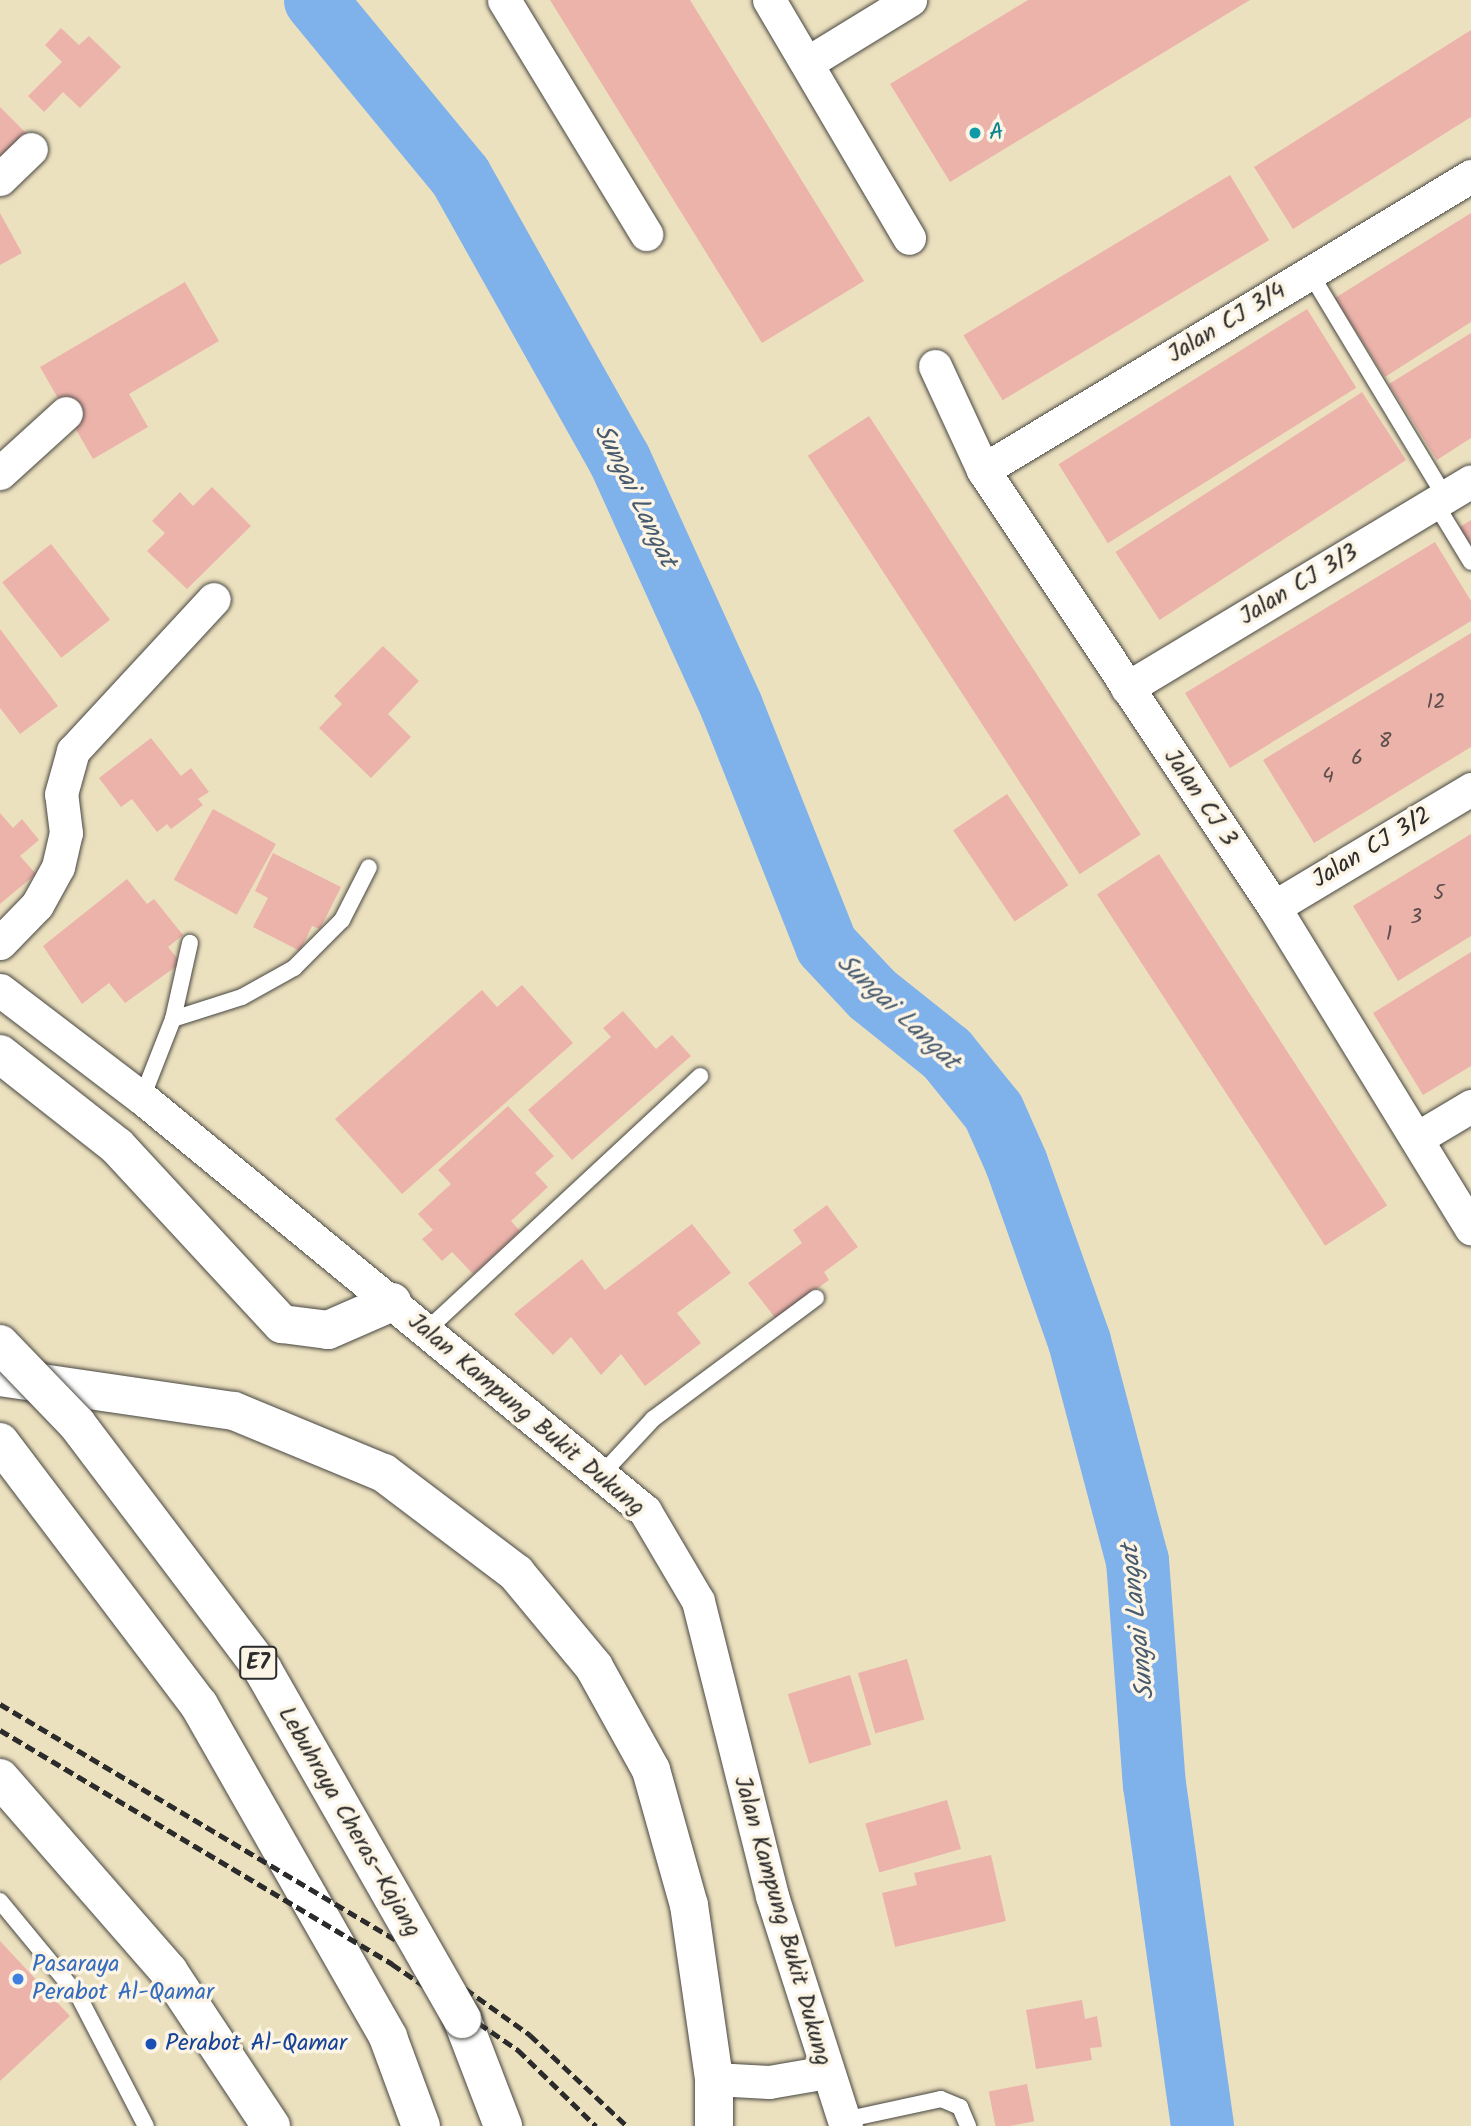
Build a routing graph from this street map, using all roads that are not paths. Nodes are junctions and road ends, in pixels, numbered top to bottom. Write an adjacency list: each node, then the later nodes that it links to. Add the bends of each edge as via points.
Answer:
1 (504, 0): 8 (street)
2 (769, 0): 4 (street)
3 (909, 0): 4 (street)
4 (807, 62): 9 (street)
5 (31, 149): 7 (street)
6 (1471, 176): 10 (street, Jalan CJ 3/4)
7 (0, 179)
8 (646, 234)
9 (909, 238)
10 (1310, 273): 13 (street, Jalan CJ 3/4); 15 (lane)
11 (935, 366): 13 (street, Jalan CJ 3)
12 (66, 413): 14 (street)
13 (983, 470): 18 (street, Jalan CJ 3)
14 (0, 473)
15 (1450, 494): 16 (lane); 18 (street, Jalan CJ 3/3)
16 (1471, 562)
17 (214, 599): 22 (street, via 73,751 61,794 66,833 58,867 37,905)
18 (1126, 688): 21 (street, Jalan CJ 3)
19 (1471, 789): 21 (street, Jalan CJ 3/2)
20 (369, 867): 25 (lane, via 342,920 294,968 242,997)
21 (1274, 907): 30 (street, Jalan CJ 3)
22 (0, 943)
23 (190, 943): 25 (lane)
24 (0, 990): 28 (street, Jalan Kampung Bukit Dukung)
25 (173, 1019): 28 (lane)
26 (0, 1054): 33 (highway, via 117,1146 282,1324 328,1330)
27 (700, 1076): 34 (lane)
28 (142, 1098): 33 (street, Jalan Kampung Bukit Dukung)
29 (1471, 1106): 30 (street)
30 (1419, 1137): 31 (street, Jalan CJ 3)
31 (1471, 1228)
32 (816, 1298): 38 (lane, via 653,1419)
33 (392, 1302): 34 (street, Jalan Kampung Bukit Dukung)
34 (427, 1331): 38 (street, Jalan Kampung Bukit Dukung)
35 (0, 1344): 47 (highway, Lebuhraya Cheras–Kajang / E7, bridge, via 78,1424 263,1670 462,2019)
36 (0, 1377): 42 (highway, via 234,1412 384,1473 516,1573 594,1667 651,1770 690,1905)
37 (0, 1442): 46 (highway, via 199,1705 388,2037)
38 (601, 1475): 41 (street, Jalan Kampung Bukit Dukung, via 645,1511 698,1601 768,1883)
39 (0, 1778): 45 (highway, via 169,1972)
40 (0, 1901): 44 (lane, via 79,1997)
41 (827, 2072): 42 (street, via 769,2082); 43 (street, Jalan Kampung Bukit Dukung)
42 (714, 2079): 48 (highway)
43 (845, 2123): 49 (lane, via 941,2099 960,2107)
44 (145, 2126)
45 (271, 2126)
46 (421, 2126)
47 (503, 2126)
48 (714, 2126)
49 (968, 2126)

